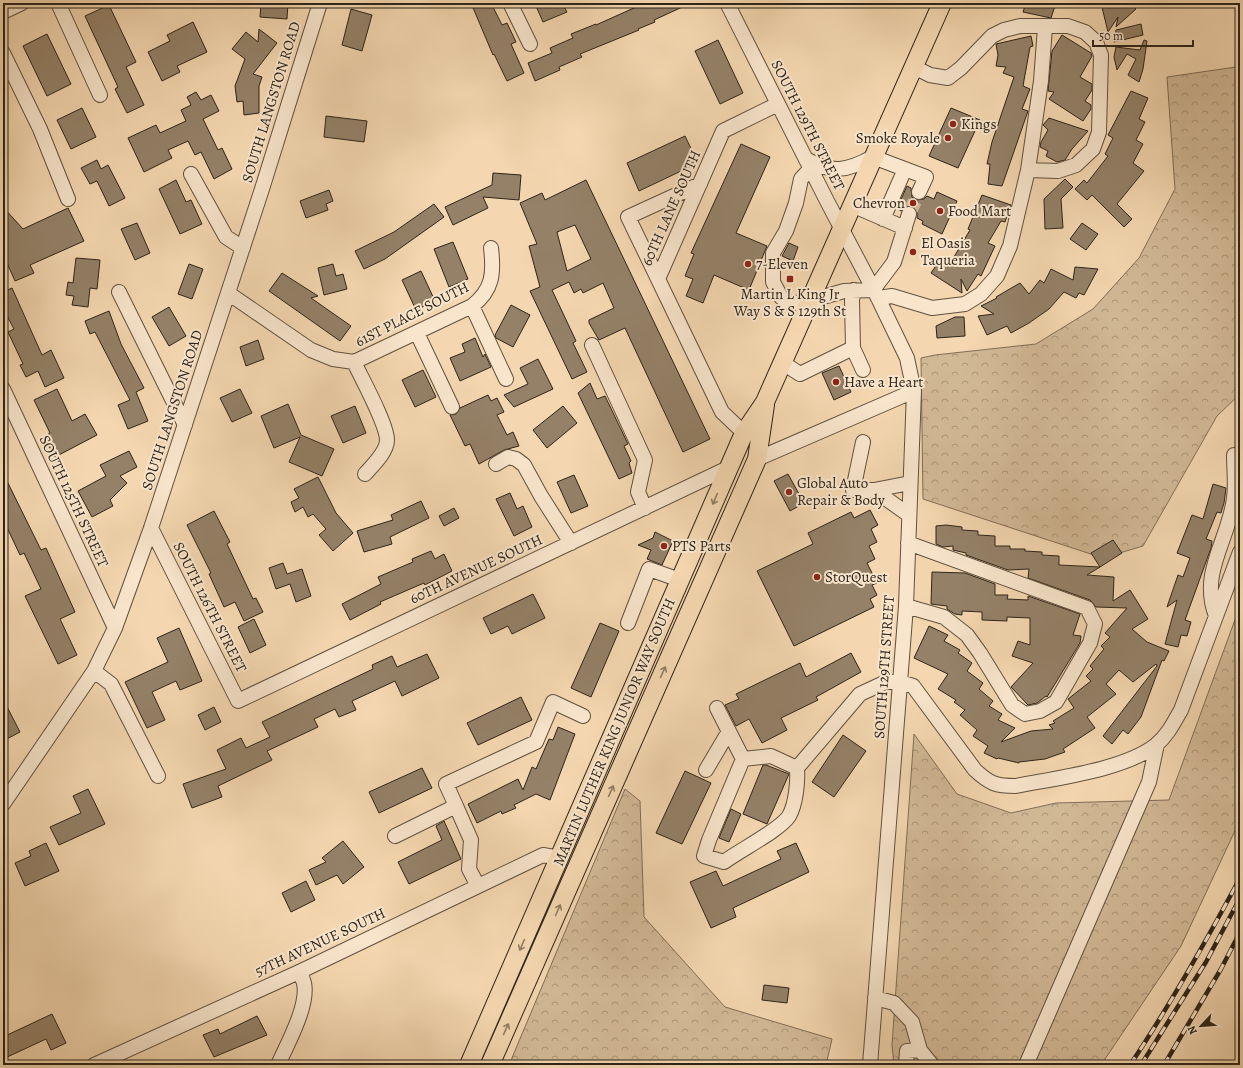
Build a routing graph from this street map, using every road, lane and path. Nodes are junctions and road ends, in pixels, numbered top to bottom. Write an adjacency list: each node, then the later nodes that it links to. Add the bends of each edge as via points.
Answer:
1 (22, 3): 7 (street)
2 (58, 3): 12 (street)
3 (320, 3): 25 (street, SOUTH LANGSTON ROAD)
4 (510, 3): 9 (street)
5 (727, 3): 13 (street, SOUTH 129TH STREET)
6 (942, 3): 11 (main road, MARTIN LUTHER KING JUNIOR WAY SOUTH)
7 (3, 12)
8 (1045, 27): 11 (street, via 1020,26 992,36 948,78 930,75); 17 (street, via 1041,82); 17 (street, via 1068,26 1085,32 1096,42 1101,55 1099,132 1093,149 1076,165 1058,171)
9 (530, 44)
10 (3, 53): 21 (street, via 40,129)
11 (914, 68): 14 (main road, MARTIN LUTHER KING JUNIOR WAY SOUTH)
12 (100, 95)
13 (778, 104): 15 (street, SOUTH 129TH STREET); 19 (street, 60TH LANE SOUTH, via 723,132)
14 (873, 157): 15 (street, via 840,170); 16 (street); 22 (main road, MARTIN LUTHER KING JUNIOR WAY SOUTH)
15 (808, 164): 24 (street, SOUTH 129TH STREET); 32 (street, via 786,231 773,253 773,282 781,297 787,302)
16 (905, 169): 20 (street, via 926,177); 23 (street)
17 (1028, 170): 31 (street, via 1010,246 997,276 981,294 965,304 932,308)
18 (191, 174): 25 (street, via 226,237)
19 (700, 184): 27 (street, 60TH LANE SOUTH); 27 (street, via 628,217)
20 (919, 192)
21 (68, 199)
22 (854, 206): 23 (street); 24 (main road, MARTIN LUTHER KING JUNIOR WAY SOUTH)
23 (883, 219): 31 (street, via 907,221 894,262)
24 (842, 230): 31 (street, SOUTH 129TH STREET); 32 (main road, MARTIN LUTHER KING JUNIOR WAY SOUTH)
25 (243, 248): 30 (street, SOUTH LANGSTON ROAD)
26 (491, 248): 33 (street, 61ST PLACE SOUTH, via 493,264 487,292)
27 (658, 279): 46 (street, 60TH LANE SOUTH, via 722,412)
28 (854, 290): 31 (street); 32 (street, via 834,294); 36 (street)
29 (120, 292): 45 (street)
30 (228, 293): 37 (street, 61ST PLACE SOUTH, via 311,350 333,359); 45 (street, SOUTH LANGSTON ROAD)
31 (876, 294): 42 (street, SOUTH 129TH STREET, via 907,358)
32 (809, 304): 38 (main road, MARTIN LUTHER KING JUNIOR WAY SOUTH)
33 (472, 306): 34 (street, 61ST PLACE SOUTH); 40 (street)
34 (416, 333): 37 (street, 61ST PLACE SOUTH); 44 (street)
35 (592, 345): 55 (street, via 644,460 638,492)
36 (853, 348): 38 (street, via 800,374); 39 (street)
37 (354, 362): 52 (street, via 382,420 387,440 384,450)
38 (783, 363): 43 (main road, MARTIN LUTHER KING JUNIOR WAY SOUTH)
39 (863, 370)
40 (506, 379)
41 (3, 389): 65 (street, SOUTH 125TH STREET)
42 (914, 391): 49 (street); 53 (street, SOUTH 129TH STREET)
43 (765, 402): 46 (main road, MARTIN LUTHER KING JUNIOR WAY SOUTH); 49 (main road, MARTIN LUTHER KING JUNIOR WAY SOUTH)
44 (452, 407)
45 (184, 425): 57 (street, SOUTH LANGSTON ROAD)
46 (744, 433): 51 (main road, MARTIN LUTHER KING JUNIOR WAY SOUTH)
47 (863, 442): 54 (street, via 853,490)
48 (1234, 455): 63 (street, via 1234,498 1209,588)
49 (757, 459): 88 (main road, MARTIN LUTHER KING JUNIOR WAY SOUTH, one-way to 49)
50 (496, 464): 58 (street, via 508,457 524,464)
51 (728, 468): 55 (street, 60TH AVENUE SOUTH); 61 (main road, MARTIN LUTHER KING JUNIOR WAY SOUTH, one-way to 61)
52 (365, 474)
53 (910, 483): 54 (street); 56 (street, SOUTH 129TH STREET)
54 (874, 490): 56 (street)
55 (645, 508): 58 (street, 60TH AVENUE SOUTH)
56 (909, 515): 59 (street, SOUTH 129TH STREET)
57 (151, 528): 65 (street, SOUTH LANGSTON ROAD); 68 (street, SOUTH 126TH STREET)
58 (571, 543): 68 (street, 60TH AVENUE SOUTH)
59 (908, 543): 62 (street, SOUTH 129TH STREET); 62 (street, via 1087,608 1095,624 1090,643 1056,702 1040,711 1025,714 1012,705 968,634 944,617)
60 (1240, 552): 63 (street)
61 (680, 580): 64 (street, via 649,569); 80 (main road, MARTIN LUTHER KING JUNIOR WAY SOUTH)
62 (906, 606): 67 (street, SOUTH 129TH STREET)
63 (1216, 616): 72 (street, via 1181,710 1170,730)
64 (628, 623)
65 (115, 628): 66 (street, SOUTH LANGSTON ROAD)
66 (94, 671): 76 (street, via 111,684); 77 (street, SOUTH LANGSTON ROAD)
67 (900, 682): 72 (street, via 913,686 975,770 998,786 1016,786 1120,764); 74 (street, via 886,682 860,694); 83 (street, SOUTH 129TH STREET)
68 (238, 701)
69 (717, 708): 71 (street)
70 (583, 716): 78 (street, via 553,702 536,742 446,784)
71 (729, 731): 73 (street); 75 (street)
72 (1157, 744): 92 (street, via 1149,782)
73 (743, 759): 74 (street, via 771,756); 74 (street, via 704,856 724,862 780,826 789,816 797,790)
74 (797, 768)
75 (706, 770)
76 (158, 776)
77 (3, 804)
78 (456, 806): 79 (street); 81 (street, via 471,840 469,869)
79 (395, 836)
80 (560, 858): 81 (street, 57TH AVENUE SOUTH, via 542,855); 87 (main road, MARTIN LUTHER KING JUNIOR WAY SOUTH, one-way to 87)
81 (478, 886): 82 (street, 57TH AVENUE SOUTH)
82 (299, 972): 85 (street, 57TH AVENUE SOUTH); 86 (street, via 304,984 304,996 299,1016)
83 (875, 998): 84 (street, via 894,1003 912,1022); 89 (street, SOUTH 129TH STREET)
84 (920, 1050): 90 (street, via 907,1050); 91 (street)
85 (94, 1065)
86 (278, 1065)
87 (469, 1065)
88 (490, 1065)
89 (870, 1065)
90 (906, 1065)
91 (932, 1065)
92 (1026, 1065)

